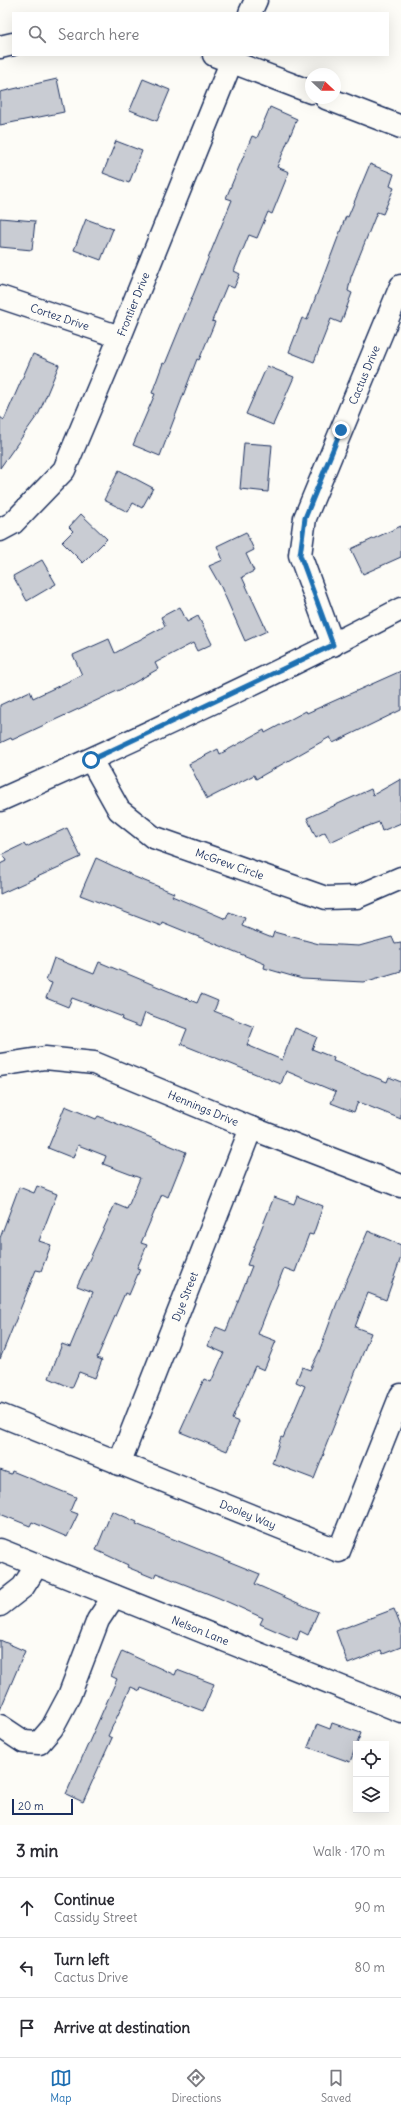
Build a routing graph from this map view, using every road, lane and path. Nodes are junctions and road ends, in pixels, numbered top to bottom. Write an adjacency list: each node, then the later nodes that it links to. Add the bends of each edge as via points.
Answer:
1 (256, 0): 2 (street)
2 (250, 12)
3 (12, 44): 4 (street)
4 (0, 47)
5 (226, 57): 6 (street); 11 (street, Frontier Drive)
6 (305, 90)
7 (341, 104): 8 (street)
8 (401, 128)
9 (401, 286): 14 (street, Cactus Drive, via 305,518 300,555)
10 (0, 297): 11 (street, Cortez Drive)
11 (120, 337): 12 (street, Frontier Drive, via 64,470 14,523)
12 (0, 530)
13 (401, 609): 14 (street)
14 (333, 645): 15 (street)
15 (91, 760): 16 (street); 17 (street, McGrew Circle, via 119,810 153,837 326,898 357,897)
16 (0, 800)
17 (401, 878)
18 (0, 1065): 19 (street, Hennings Drive, via 45,1058 94,1063)
19 (251, 1128): 20 (street, Hennings Drive); 23 (street, Dye Street)
20 (401, 1186)
21 (401, 1395): 23 (street, Dooley Way, via 339,1551)
22 (0, 1415): 23 (street, Dooley Way)
23 (119, 1464)
24 (0, 1550): 25 (street, Nelson Lane)
25 (37, 1565): 26 (street, Nelson Lane); 27 (street, via 23,1587)
26 (114, 1596): 28 (street, Nelson Lane); 29 (street, via 98,1620 70,1696 52,1728 39,1743 24,1742)
27 (0, 1605)
28 (401, 1711)
29 (0, 1726)

